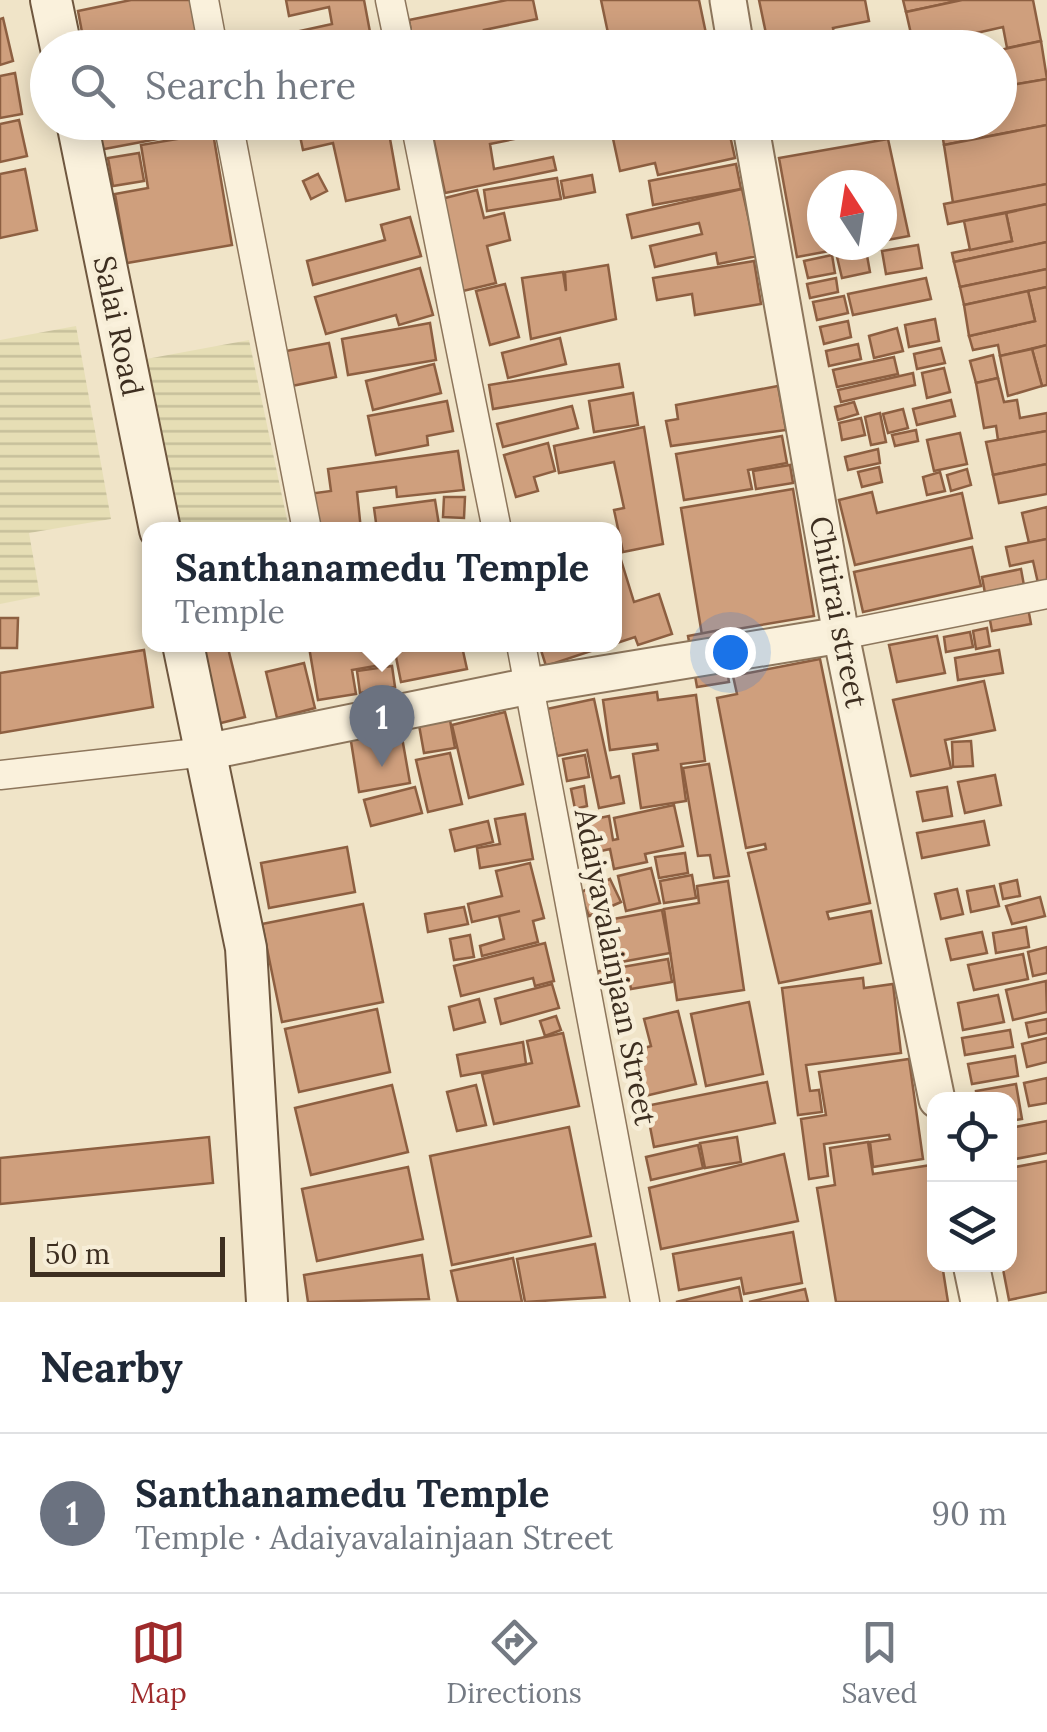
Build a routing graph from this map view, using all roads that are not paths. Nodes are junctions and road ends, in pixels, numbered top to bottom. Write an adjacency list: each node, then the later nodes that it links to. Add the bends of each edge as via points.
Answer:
1 (52, 0): 5 (main road)
2 (204, 0): 6 (street)
3 (390, 0): 7 (street)
4 (728, 0): 8 (street)
5 (58, 30)
6 (210, 30)
7 (396, 30)
8 (733, 30)
9 (80, 140): 13 (main road, Salai Road)
10 (231, 140): 14 (street)
11 (419, 140): 15 (street)
12 (753, 140): 17 (street, Chitirai street)
13 (158, 522)
14 (305, 522)
15 (495, 522)
16 (1047, 594): 17 (street)
17 (841, 635): 20 (street); 23 (street, Chitirai street)
18 (186, 652): 21 (main road)
19 (522, 652): 20 (street, Adaiyavalainjaan Street)
20 (529, 686): 21 (street); 26 (street, Adaiyavalainjaan Street)
21 (206, 752): 22 (street); 25 (main road, via 246,948)
22 (0, 775)
23 (935, 1092)
24 (973, 1272): 27 (street)
25 (267, 1302)
26 (646, 1302)
27 (979, 1302)

